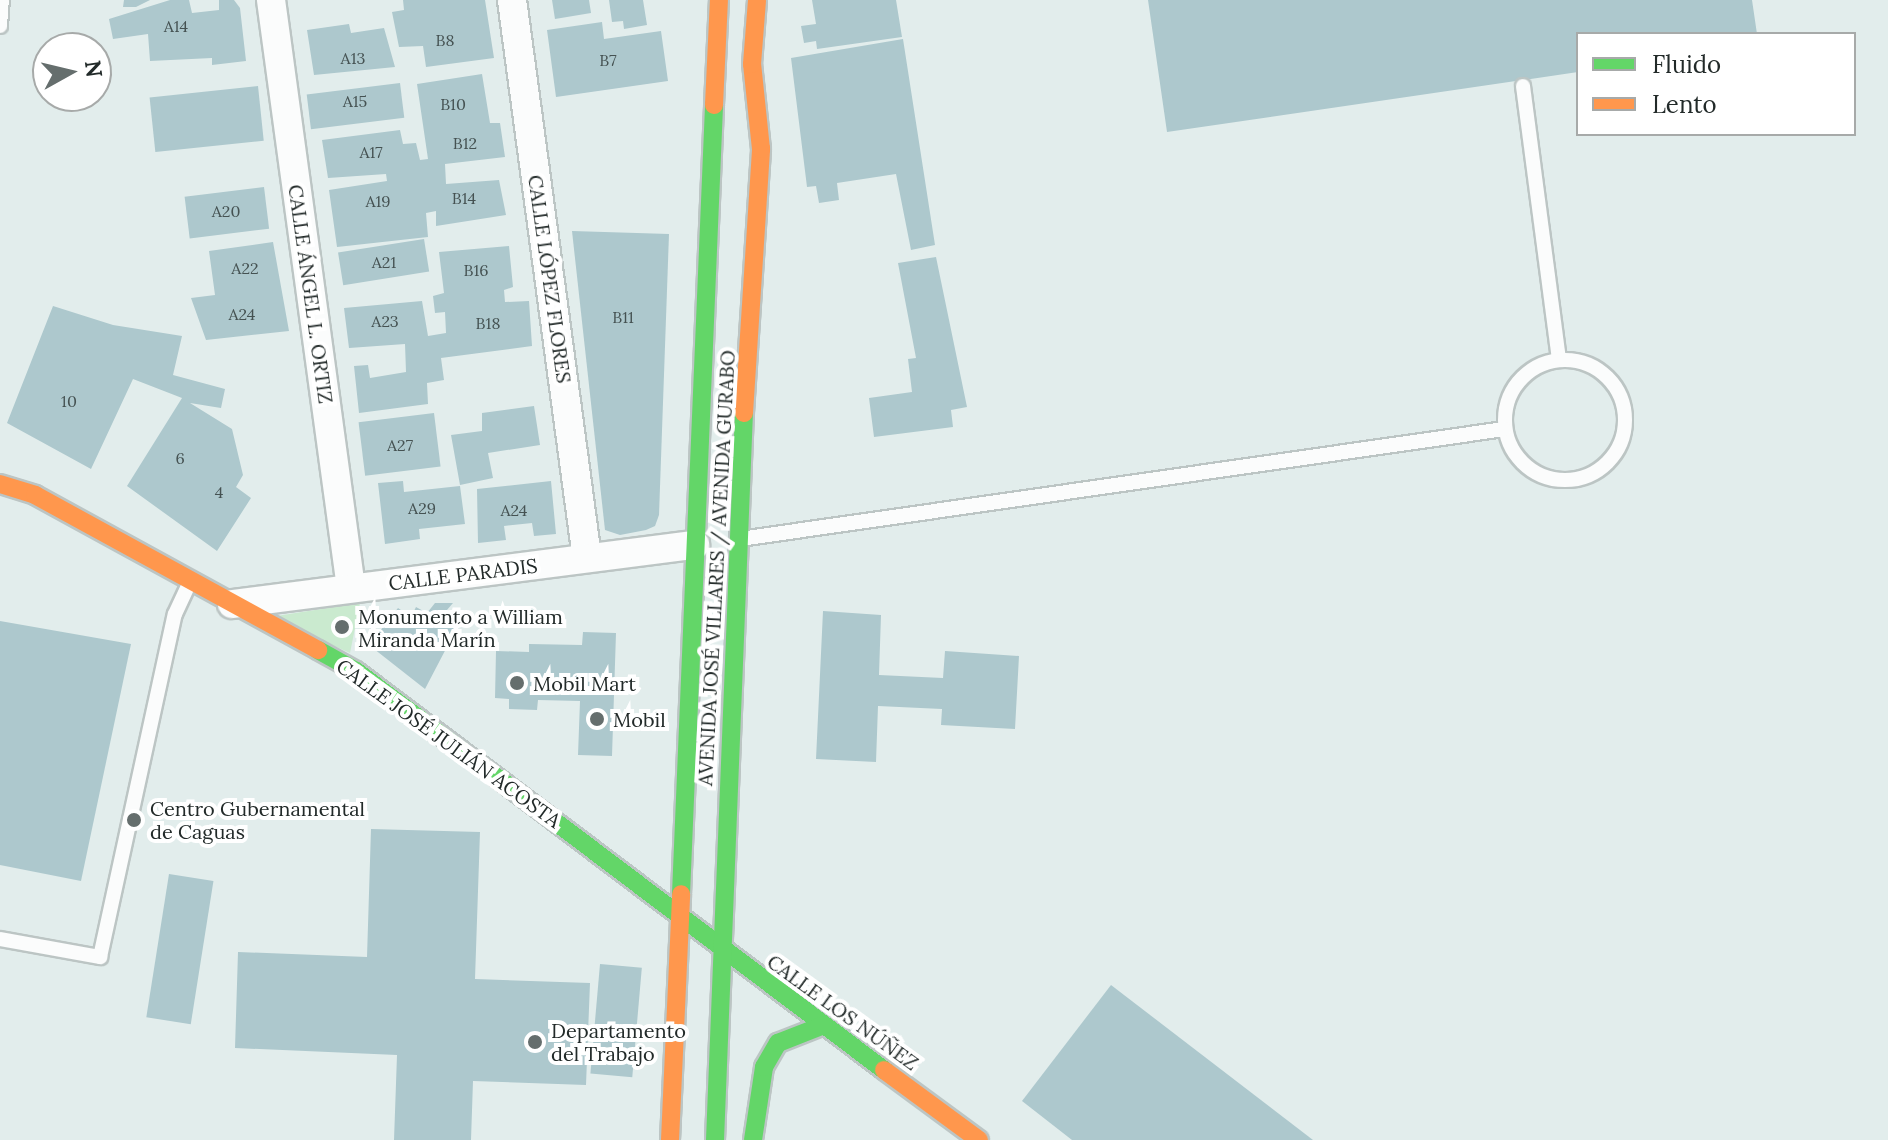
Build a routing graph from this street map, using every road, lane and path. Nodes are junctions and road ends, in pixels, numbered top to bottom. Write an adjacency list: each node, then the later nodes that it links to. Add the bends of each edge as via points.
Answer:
1 (2, 0): 6 (lane)
2 (271, 0): 16 (street, CALLE ÁNGEL L. ORTIZ)
3 (512, 0): 14 (street, CALLE LÓPEZ FLORES)
4 (719, 0): 13 (main road, AVENIDA JOSÉ VILLARES / AVENIDA GURABO)
5 (757, 0): 13 (main road, AVENIDA JOSÉ VILLARES / AVENIDA GURABO, via 752,64 761,149)
6 (0, 26)
7 (1523, 86): 8 (lane)
8 (1559, 360): 9 (lane, via 1536,366 1517,383 1506,405); 9 (lane, via 1580,361 1614,385 1625,426 1618,450 1590,475 1554,481 1530,471 1513,453)
9 (1504, 429): 13 (lane)
10 (0, 467): 12 (street, CALLE JOSÉ JULIÁN ACOSTA)
11 (0, 484): 12 (main road, CALLE JOSÉ JULIÁN ACOSTA)
12 (35, 495): 15 (main road, CALLE JOSÉ JULIÁN ACOSTA)
13 (716, 542): 14 (street, CALLE PARADIS); 18 (main road, AVENIDA JOSÉ VILLARES / AVENIDA GURABO); 21 (main road, AVENIDA JOSÉ VILLARES / AVENIDA GURABO)
14 (587, 558): 16 (street, CALLE PARADIS)
15 (191, 581): 17 (main road, CALLE JOSÉ JULIÁN ACOSTA); 20 (lane, via 175,614 100,957)
16 (351, 588): 17 (street, CALLE PARADIS)
17 (232, 604): 19 (main road, CALLE JOSÉ JULIÁN ACOSTA, via 356,671 606,858)
18 (687, 731): 19 (main road, AVENIDA JOSÉ VILLARES / AVENIDA GURABO); 21 (main road, via 694,854)
19 (680, 920): 21 (main road, CALLE LOS NÚÑEZ); 23 (main road, AVENIDA JOSÉ VILLARES / AVENIDA GURABO)
20 (0, 939)
21 (720, 950): 22 (main road, CALLE LOS NÚÑEZ); 24 (main road, AVENIDA JOSÉ VILLARES / AVENIDA GURABO)
22 (824, 1025): 25 (main road, via 778,1043 764,1067); 26 (main road, CALLE LOS NÚÑEZ)
23 (670, 1140)
24 (715, 1140)
25 (753, 1140)
26 (979, 1140)

